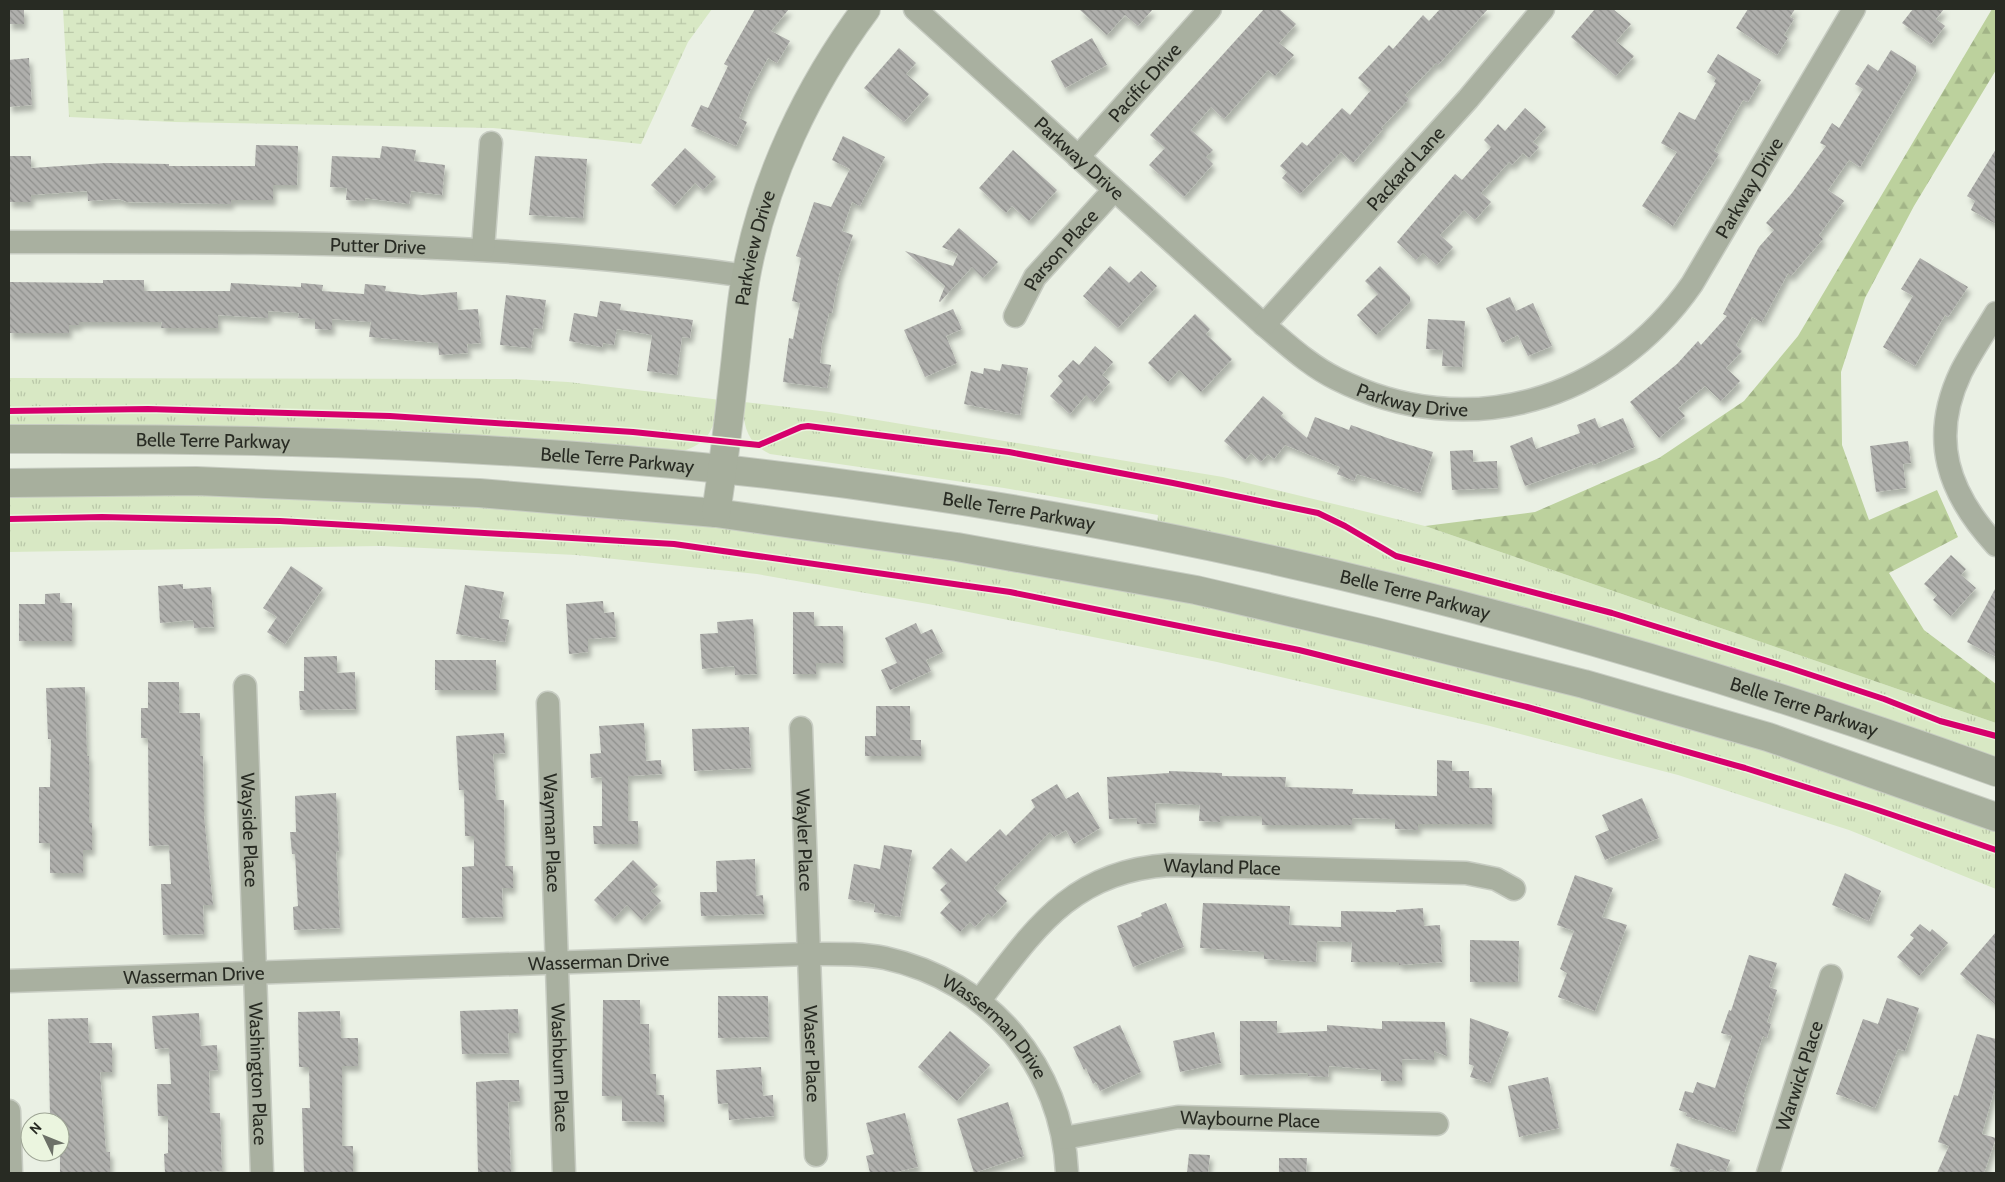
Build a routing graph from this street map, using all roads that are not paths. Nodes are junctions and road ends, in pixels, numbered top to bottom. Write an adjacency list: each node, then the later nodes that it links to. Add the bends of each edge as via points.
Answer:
1 (866, 9): 11 (main road, Parkview Drive, via 823,73 789,140 765,205)
2 (915, 9): 7 (street, Parkway Drive)
3 (1210, 9): 7 (street, Pacific Drive)
4 (1543, 9): 14 (street, Packard Lane, via 1468,99)
5 (1854, 9): 14 (street, Parkway Drive, via 1682,297 1660,325 1640,343 1581,382 1548,396 1511,405 1470,409 1412,405 1338,380 1302,357)
6 (492, 143): 10 (street)
7 (1078, 157): 8 (street, Parkway Drive)
8 (1114, 190): 13 (street, Parson Place, via 1036,277); 14 (street, Parkway Drive)
9 (9, 242): 10 (street, Putter Drive)
10 (483, 249): 11 (street, Putter Drive, via 689,267)
11 (746, 276): 16 (main road, Parkview Drive)
12 (1996, 313): 19 (street, via 1962,372 1950,404 1945,441 1948,471 1959,496)
13 (1015, 316)
14 (1264, 325)
15 (9, 438): 16 (main road, Belle Terre Parkway, via 260,439 433,446)
16 (722, 469): 18 (main road, Parkview Drive); 23 (main road, Belle Terre Parkway, via 1012,509 1308,567 1491,612 1685,667 1853,721)
17 (9, 483): 18 (main road, via 266,483 499,495)
18 (716, 513): 24 (main road, via 958,548 1196,590 1376,632 1584,684 1768,737)
19 (1996, 545)
20 (245, 686): 28 (street, Wayside Place)
21 (548, 703): 27 (street, Wayman Place)
22 (801, 728): 26 (street, Wayler Place)
23 (1996, 772)
24 (1996, 817)
25 (1514, 889): 31 (street, Wayland Place, via 1496,879 1466,873 1143,867 1103,880 1064,902 1031,934)
26 (809, 954): 27 (street, Wasserman Drive); 31 (street, Wasserman Drive, via 862,955 899,962 942,978); 35 (street, Waser Place)
27 (556, 963): 28 (street, Wasserman Drive); 38 (street, Washburn Place)
28 (255, 973): 30 (street, Wasserman Drive); 37 (street, Washington Place)
29 (1831, 976): 40 (street, Warwick Place)
30 (9, 981)
31 (980, 1000): 34 (street, Wasserman Drive, via 1012,1031 1035,1065 1054,1104)
32 (9, 1111): 36 (street)
33 (1437, 1124): 34 (street, Waybourne Place, via 1178,1117)
34 (1064, 1138): 39 (street, Wasserman Drive)
35 (816, 1155)
36 (11, 1173)
37 (262, 1173)
38 (564, 1173)
39 (1067, 1173)
40 (1768, 1173)

